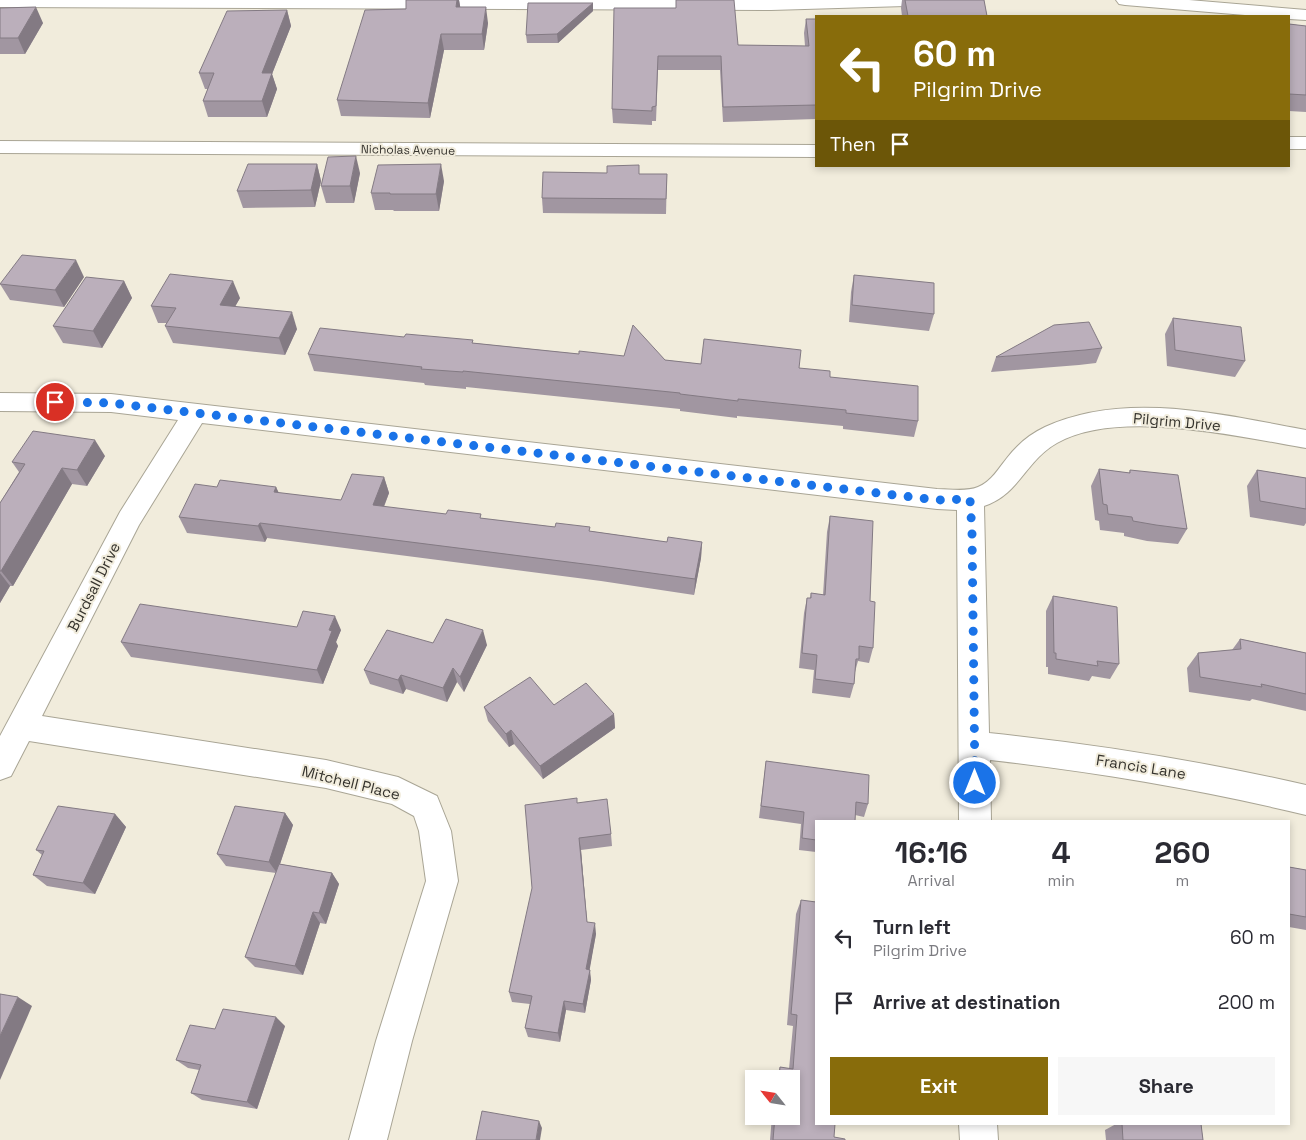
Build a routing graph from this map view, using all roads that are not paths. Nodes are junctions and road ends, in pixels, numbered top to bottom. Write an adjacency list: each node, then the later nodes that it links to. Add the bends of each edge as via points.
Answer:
1 (939, 0): 3 (street, via 771,6)
2 (1126, 0): 5 (street)
3 (220, 1): 4 (street)
4 (0, 2)
5 (1306, 15)
6 (1290, 143): 7 (street)
7 (1306, 143)
8 (0, 147): 9 (street, Nicholas Avenue)
9 (815, 151)
10 (0, 402): 11 (street, Pilgrim Drive, via 111,403)
11 (196, 412): 13 (street, Pilgrim Drive, via 937,500); 14 (street, Burdsall Drive, via 129,519)
12 (1306, 439): 13 (street, Pilgrim Drive, via 1180,419 1128,417 1094,422 1058,432 1036,444 990,494)
13 (970, 499): 15 (street)
14 (22, 726): 16 (street, Burdsall Drive); 20 (street, Mitchell Place, via 326,774 398,791 426,806 435,831 442,880)
15 (974, 745): 17 (street, Francis Lane, via 1221,780); 18 (street)
16 (0, 766)
17 (1306, 800)
18 (975, 820)
19 (978, 1125): 21 (street)
20 (368, 1140)
21 (978, 1140)

